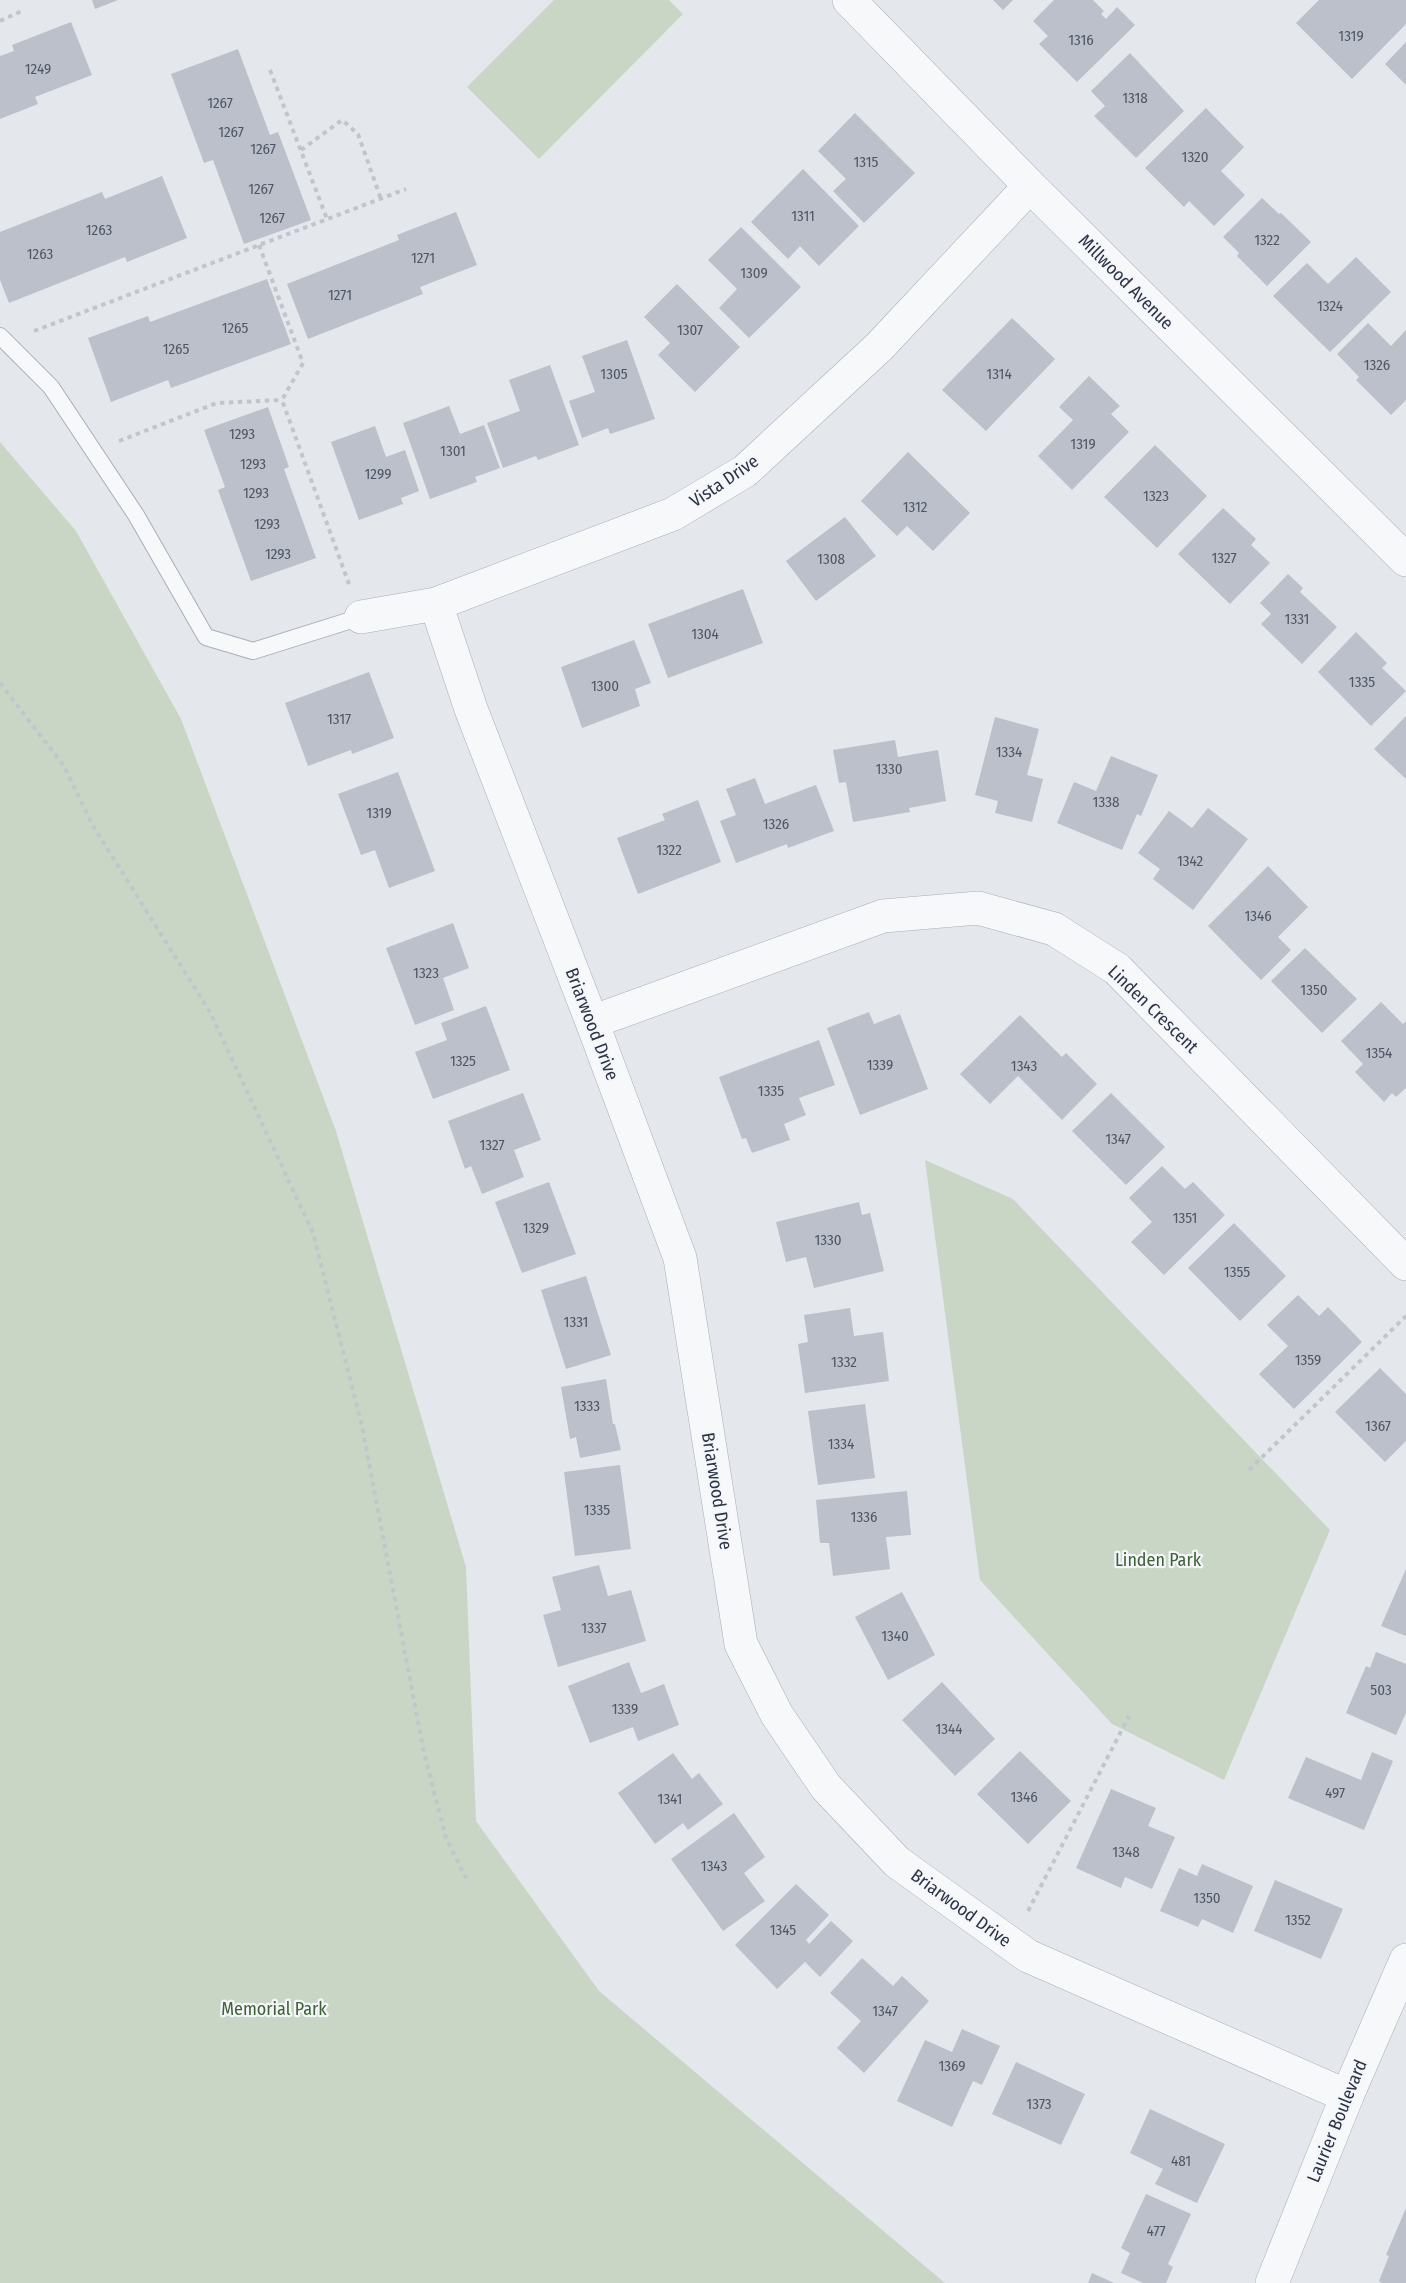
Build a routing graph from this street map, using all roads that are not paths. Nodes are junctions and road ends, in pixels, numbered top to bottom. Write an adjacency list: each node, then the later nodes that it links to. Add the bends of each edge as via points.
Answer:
1 (849, 0): 2 (street, Millwood Avenue)
2 (1030, 186): 4 (street, Millwood Avenue); 5 (street, Vista Drive, via 879,347 745,471 673,514)
3 (3, 339): 6 (lane, via 51,387 135,515 206,637 253,651)
4 (1406, 560)
5 (436, 604): 6 (street, Vista Drive); 7 (street, Briarwood Drive, via 471,709)
6 (361, 617)
7 (592, 1022): 8 (street, Linden Crescent, via 883,916 978,908 1054,929 1117,969); 10 (street, Briarwood Drive, via 680,1258 741,1644 777,1715 826,1787 897,1862 1028,1956)
8 (1406, 1264)
9 (1406, 1960): 10 (street, Laurier Boulevard)
10 (1347, 2096): 11 (street, Laurier Boulevard)
11 (1272, 2283)

